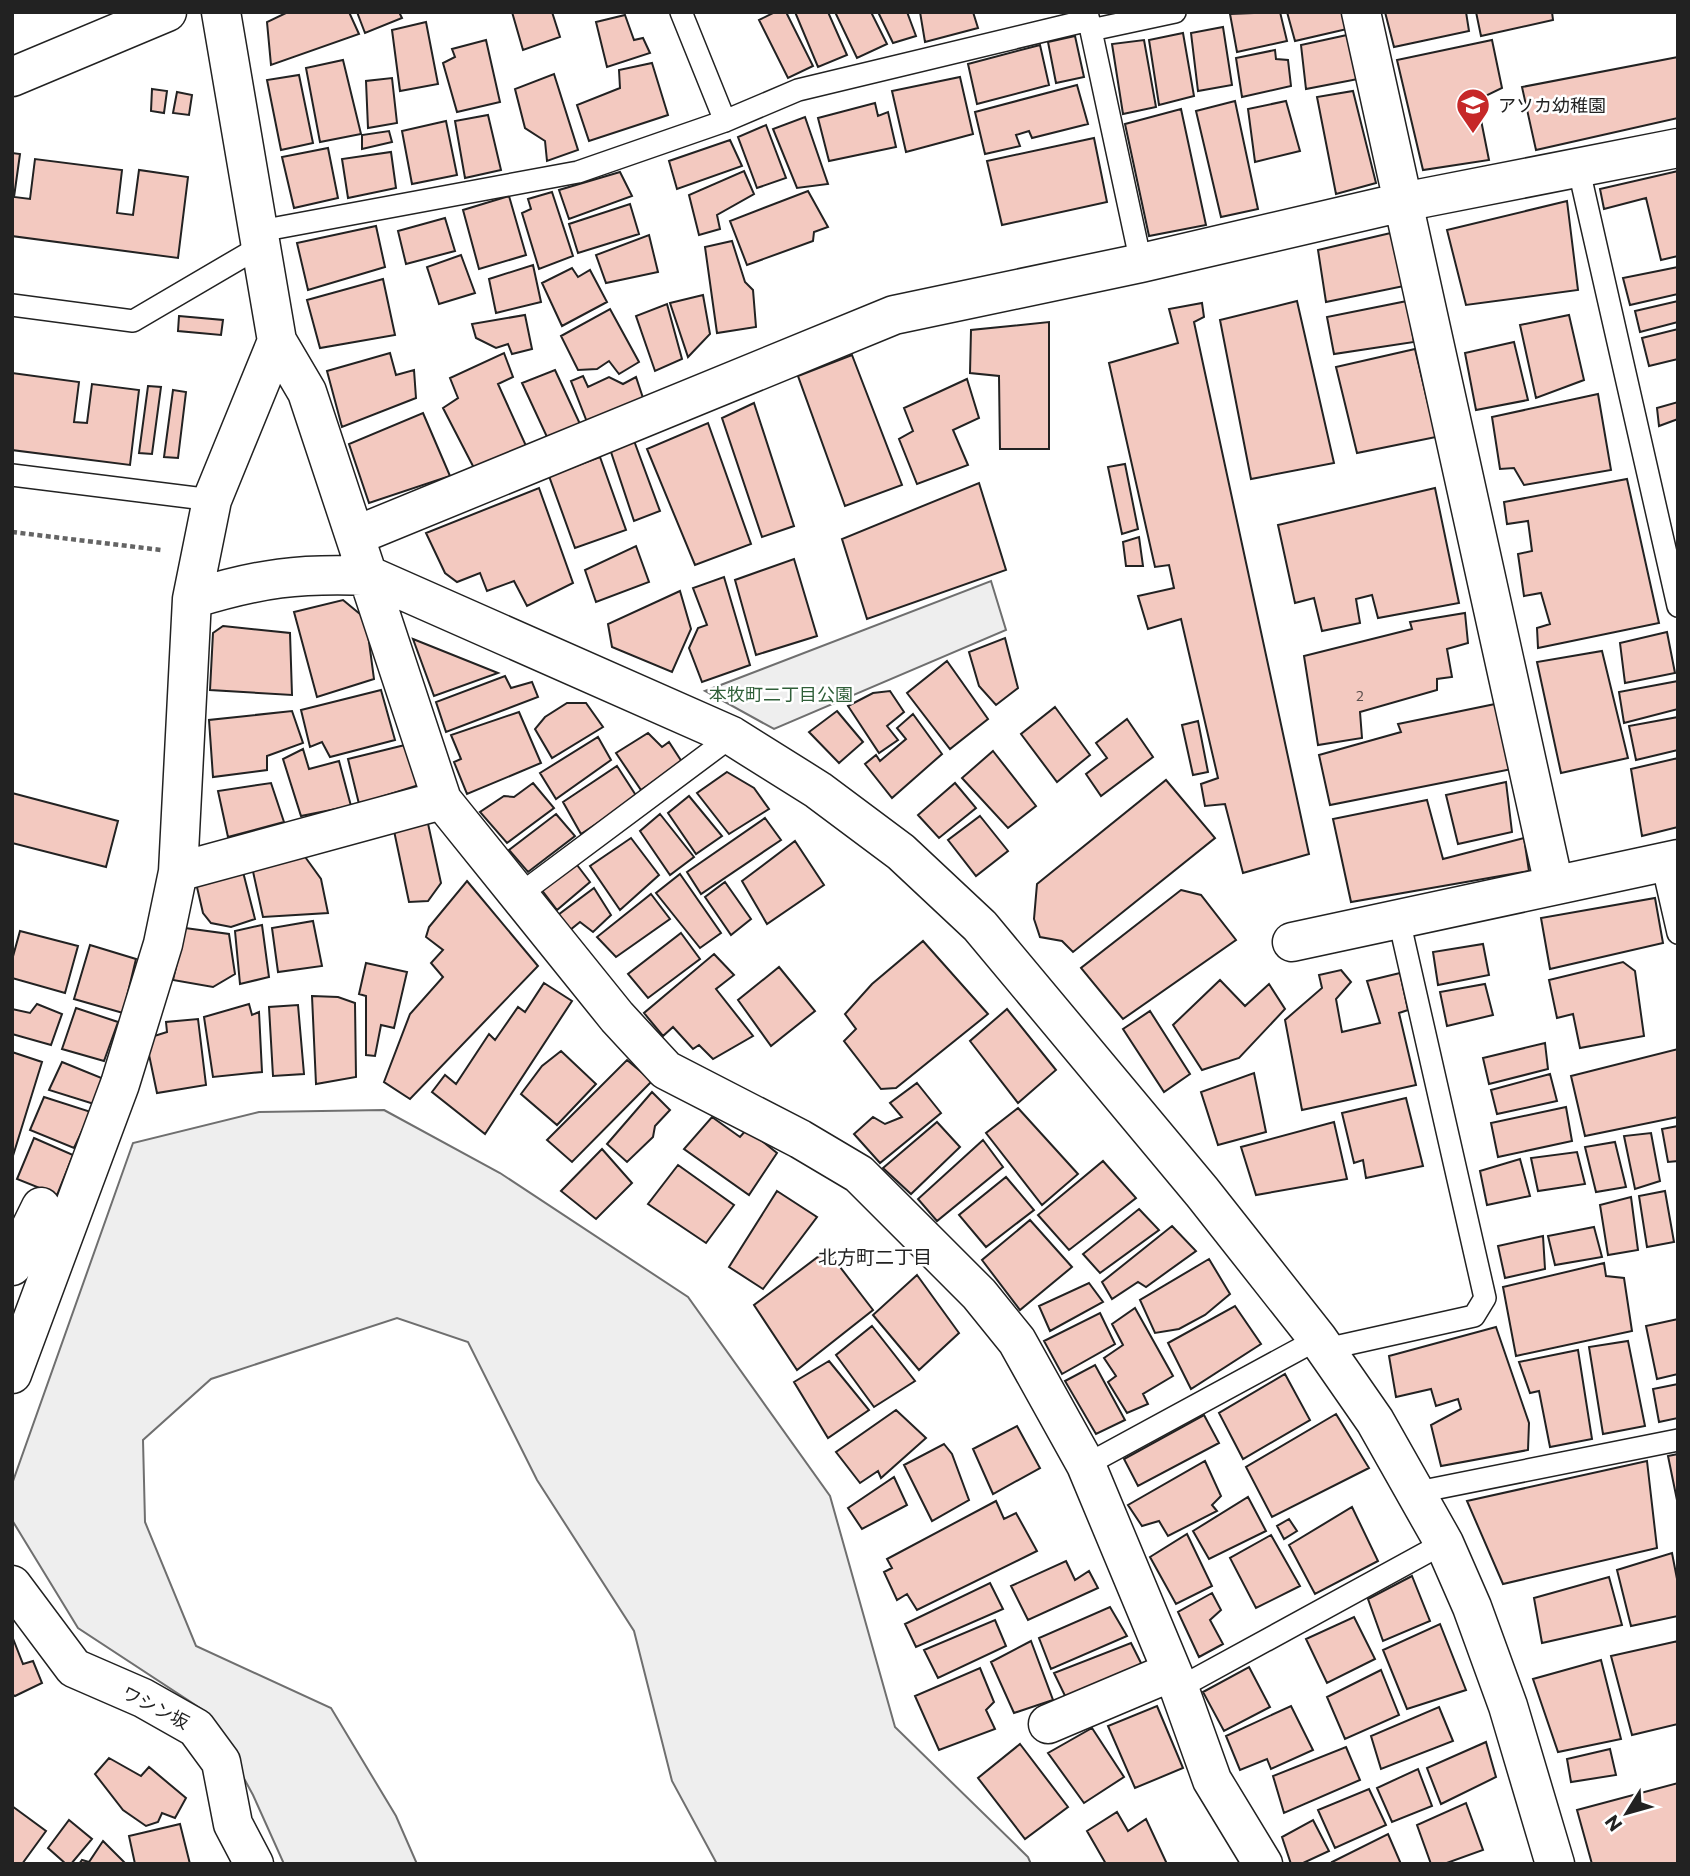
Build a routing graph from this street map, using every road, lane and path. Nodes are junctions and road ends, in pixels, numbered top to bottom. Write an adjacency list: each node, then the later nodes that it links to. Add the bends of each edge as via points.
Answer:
1 (167, 12): 7 (street)
2 (221, 12): 12 (street)
3 (681, 12): 8 (lane)
4 (1175, 12): 6 (lane)
5 (1361, 12): 11 (street)
6 (1089, 21): 8 (lane, via 798,90); 13 (lane)
7 (12, 77)
8 (725, 121): 12 (lane, via 578,172)
9 (1678, 148): 10 (street)
10 (1578, 166): 11 (street); 23 (lane)
11 (1403, 202): 13 (street); 28 (street)
12 (261, 239): 14 (lane, via 133,321); 15 (street)
13 (1141, 263): 19 (street, via 894,315)
14 (12, 305)
15 (277, 341): 17 (street); 19 (street, via 307,392)
16 (12, 475): 17 (lane)
17 (212, 500): 20 (street)
18 (12, 532): 20 (path)
19 (355, 536): 21 (street)
20 (200, 555): 22 (street)
21 (370, 576): 22 (street, via 312,573 251,581); 24 (street); 25 (street)
22 (192, 599): 27 (street)
23 (1678, 606)
24 (732, 736): 29 (lane); 35 (street, via 818,790 901,852 980,926 1118,1089)
25 (442, 800): 27 (street); 29 (street)
26 (1670, 861): 28 (street); 31 (lane)
27 (178, 872): 33 (street, via 163,944 120,1084)
28 (1554, 885): 30 (street)
29 (519, 895): 38 (street, via 666,1070 859,1174 979,1294 1017,1341)
30 (1399, 920): 32 (street); 35 (lane, via 1485,1298 1474,1316)
31 (1678, 933)
32 (1292, 942)
33 (41, 1208): 34 (street); 36 (street)
34 (12, 1266)
35 (1322, 1344): 38 (lane); 39 (street)
36 (12, 1374)
37 (1678, 1440): 39 (lane)
38 (1086, 1465): 42 (street)
39 (1418, 1492): 40 (street)
40 (1444, 1543): 42 (lane); 46 (street, via 1508,1706)
41 (12, 1585): 44 (street, ワシン坂, via 74,1668 143,1698 196,1728 221,1762 233,1824)
42 (1175, 1680): 43 (street); 45 (street, via 1212,1780)
43 (1048, 1724)
44 (254, 1864)
45 (1263, 1864)
46 (1555, 1864)

